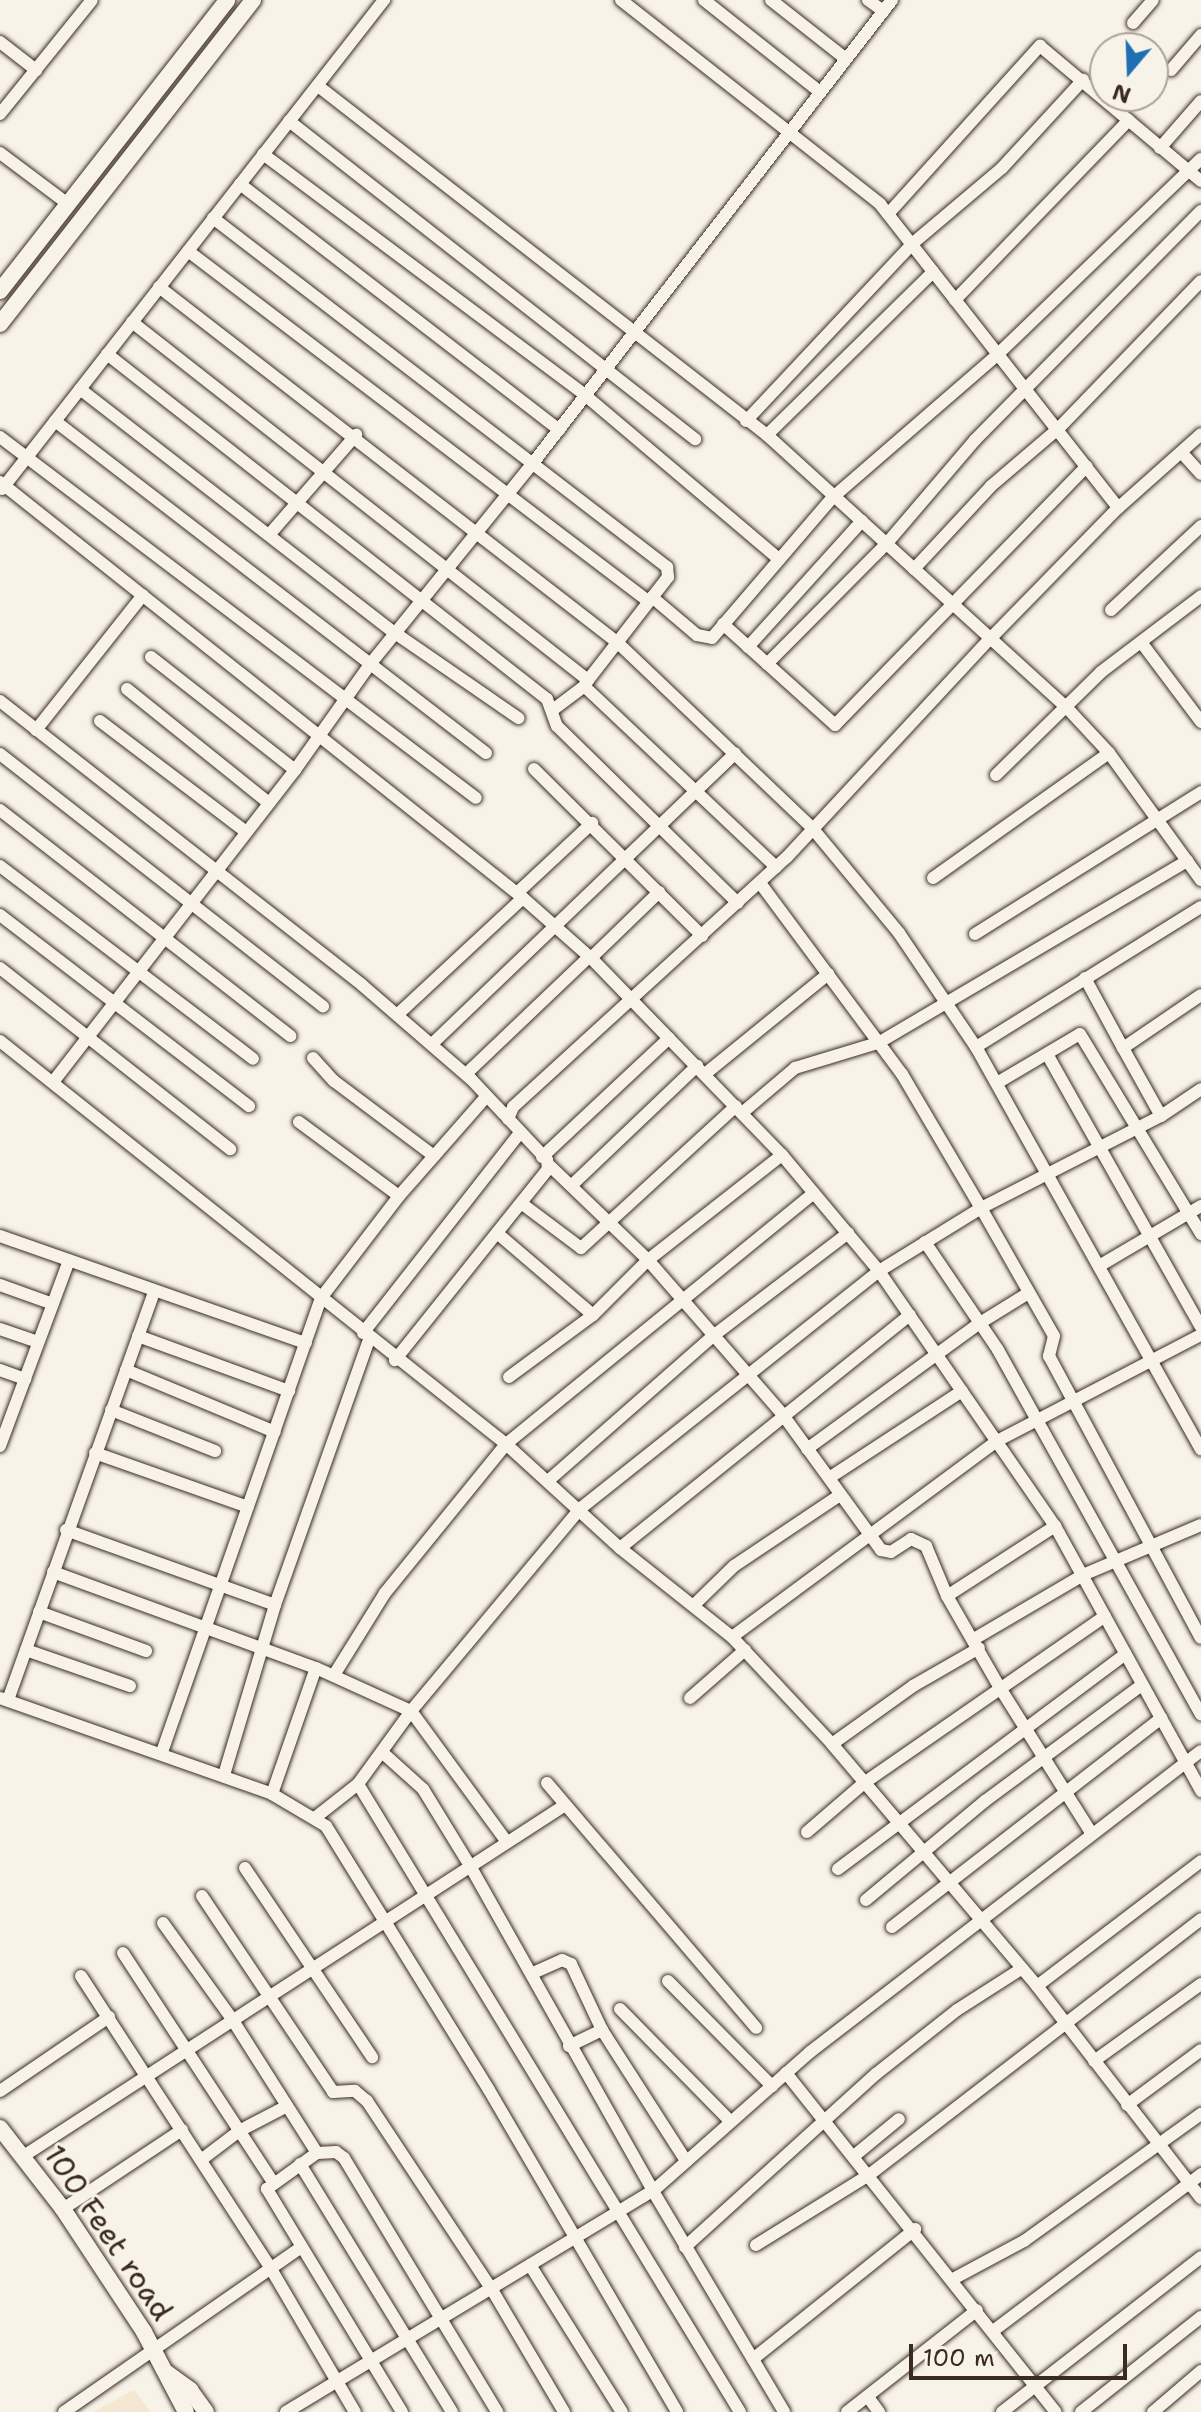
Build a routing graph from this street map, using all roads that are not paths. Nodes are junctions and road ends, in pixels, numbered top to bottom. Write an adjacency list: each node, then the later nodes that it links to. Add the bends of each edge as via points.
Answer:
1 (227, 0): 34 (street)
2 (253, 0): 46 (street)
3 (384, 0): 19 (street)
4 (621, 0): 26 (street)
5 (704, 0): 20 (street)
6 (771, 0): 15 (street)
7 (868, 0): 11 (street)
8 (892, 0): 11 (street)
9 (1153, 0): 12 (street)
10 (84, 3): 16 (street)
11 (883, 11): 15 (street)
12 (1133, 23)
13 (1201, 35): 17 (street)
14 (0, 42): 16 (street)
15 (846, 59): 20 (street)
16 (36, 70): 21 (street)
17 (1171, 70)
18 (1083, 80): 24 (street); 36 (street, via 1045,48 1034,48); 38 (street, via 1002,168)
19 (318, 86): 25 (street); 47 (street)
20 (820, 92): 26 (street)
21 (4, 100): 23 (street)
22 (1201, 101): 27 (street)
23 (0, 114)
24 (1129, 120): 27 (street); 44 (street)
25 (289, 121): 29 (street); 50 (street)
26 (788, 133): 36 (street); 47 (street)
27 (1160, 148): 31 (street)
28 (0, 153): 34 (street)
29 (263, 154): 33 (street); 53 (street)
30 (1201, 159): 31 (street)
31 (1190, 173): 32 (street); 49 (street, via 1148,206)
32 (1201, 181)
33 (240, 184): 37 (street); 57 (street)
34 (68, 204): 43 (street)
35 (1201, 211): 51 (street)
36 (888, 214): 38 (street)
37 (213, 218): 39 (street); 65 (street)
38 (912, 244): 40 (street); 55 (street)
39 (188, 251): 42 (street); 70 (street)
40 (933, 272): 44 (street); 60 (street)
41 (1201, 281): 56 (street)
42 (159, 287): 45 (street); 59 (street)
43 (0, 291)
44 (955, 300): 49 (street)
45 (132, 322): 48 (street); 67 (street)
46 (0, 324)
47 (636, 331): 50 (street); 55 (street)
48 (107, 354): 52 (street); 72 (street)
49 (997, 355): 51 (street); 71 (street)
50 (607, 368): 53 (street); 62 (street)
51 (1026, 388): 56 (street); 78 (street)
52 (80, 389): 54 (street); 77 (street)
53 (586, 396): 57 (street); 79 (street)
54 (55, 421): 64 (street); 95 (street)
55 (746, 421): 60 (street)
56 (1059, 428): 66 (street); 80 (street, via 991,486)
57 (559, 430): 65 (street)
58 (1201, 434): 63 (street)
59 (356, 435): 67 (street); 76 (street)
60 (767, 435): 71 (street)
61 (0, 437): 64 (street)
62 (695, 439)
63 (1182, 453): 68 (street); 73 (street)
64 (27, 456): 69 (street); 99 (street)
65 (533, 463): 70 (street); 84 (street, via 667,567 668,577)
66 (1087, 466): 73 (street); 86 (street)
67 (326, 473): 72 (street); 81 (street)
68 (1201, 474)
69 (2, 486): 82 (street)
70 (508, 494): 76 (street); 84 (street)
71 (832, 498): 74 (street); 79 (street)
72 (298, 504): 77 (street); 85 (street)
73 (1118, 508): 90 (street)
74 (862, 521): 78 (street); 93 (street)
75 (1201, 526): 87 (street)
76 (474, 531): 81 (street); 92 (street)
77 (269, 535): 89 (street)
78 (887, 543): 80 (street); 96 (street)
79 (779, 559): 88 (street)
80 (914, 569): 86 (street)
81 (446, 572): 85 (street); 97 (street)
82 (143, 595): 106 (street); 107 (street)
83 (1201, 596): 91 (street)
84 (650, 599): 88 (street, via 703,639); 92 (street)
85 (424, 602): 89 (street); 101 (street)
86 (949, 603): 90 (street); 96 (street, via 835,725)
87 (1111, 610)
88 (723, 624): 93 (street)
89 (395, 633): 95 (street); 103 (street)
90 (988, 641): 102 (street); 123 (street)
91 (1141, 642): 102 (street, via 1101,672); 105 (street)
92 (618, 643): 97 (street); 109 (street)
93 (748, 647): 96 (street)
94 (151, 657): 113 (street)
95 (371, 663): 99 (street); 108 (street)
96 (767, 664)
97 (586, 683): 101 (street); 115 (street)
98 (127, 689): 118 (street)
99 (344, 699): 107 (street); 117 (street)
100 (0, 701): 106 (street)
101 (554, 709): 122 (street, via 557,726)
102 (1068, 709): 110 (street); 114 (street)
103 (518, 718)
104 (100, 721): 124 (street)
105 (1201, 722)
106 (36, 730): 129 (street)
107 (318, 733): 113 (street); 134 (street)
108 (486, 753)
109 (735, 753): 115 (street); 123 (street)
110 (1109, 753): 120 (street); 130 (street)
111 (0, 754): 136 (street)
112 (534, 769): 121 (street)
113 (295, 770): 118 (street)
114 (996, 775)
115 (699, 790): 122 (street); 128 (street)
116 (1201, 792): 120 (street)
117 (476, 798)
118 (269, 803): 124 (street)
119 (0, 810): 142 (street)
120 (1157, 820): 126 (street); 140 (street)
121 (592, 823): 125 (street); 134 (street)
122 (661, 825): 125 (street); 135 (street)
123 (813, 829): 128 (street); 151 (street, via 899,933)
124 (246, 832): 129 (street)
125 (627, 857): 133 (street); 139 (street)
126 (1187, 861): 131 (street); 151 (street)
127 (0, 866): 145 (street)
128 (776, 867): 132 (street)
129 (216, 872): 136 (street); 153 (street)
130 (933, 878)
131 (1201, 880)
132 (760, 883): 135 (street); 146 (street)
133 (659, 892): 141 (street); 143 (street)
134 (520, 895): 139 (street); 153 (street)
135 (738, 903): 141 (street)
136 (190, 905): 142 (street); 152 (street)
137 (1201, 907): 147 (street)
138 (0, 915): 150 (street)
139 (553, 924): 143 (street); 159 (street)
140 (975, 934)
141 (702, 936): 149 (street)
142 (163, 940): 145 (street); 154 (street)
143 (590, 958): 149 (street); 166 (street)
144 (0, 968): 155 (street)
145 (138, 973): 150 (street); 164 (street)
146 (828, 974): 158 (street); 165 (street)
147 (1085, 978): 160 (street); 161 (street)
148 (1201, 995): 161 (street)
149 (633, 1001): 156 (street); 174 (street, via 513,1107)
150 (114, 1002): 155 (street); 171 (street)
151 (946, 1002): 158 (street); 160 (street)
152 (323, 1006)
153 (397, 1015): 159 (street)
154 (290, 1036)
155 (87, 1037): 167 (street); 179 (street)
156 (669, 1038): 165 (street); 182 (street)
157 (0, 1041): 167 (street)
158 (878, 1043): 172 (street, via 851,1054 811,1059); 189 (street)
159 (432, 1044): 166 (street)
160 (976, 1047): 168 (street)
161 (1123, 1048): 173 (street)
162 (1047, 1054): 168 (street); 176 (street, via 1080,1034); 178 (street)
163 (313, 1058): 181 (street, via 334,1081)
164 (253, 1059)
165 (701, 1070): 172 (street); 184 (street)
166 (466, 1074): 170 (street)
167 (53, 1082): 205 (street)
168 (997, 1083): 183 (street)
169 (1201, 1089): 173 (street)
170 (486, 1097): 174 (street); 181 (street)
171 (249, 1106)
172 (739, 1110): 180 (street); 191 (street)
173 (1161, 1116): 176 (street)
174 (508, 1119): 177 (street)
175 (299, 1122): 186 (street)
176 (1139, 1128): 178 (street); 190 (street)
177 (519, 1134): 182 (street); 215 (street)
178 (1102, 1147): 183 (street); 196 (street)
179 (230, 1149)
180 (782, 1155): 185 (street); 199 (street)
181 (434, 1156): 186 (street)
182 (545, 1160): 184 (street); 187 (street)
183 (1050, 1175): 189 (street); 200 (street)
184 (572, 1185): 191 (street)
185 (814, 1193): 193 (street); 206 (street)
186 (399, 1196): 205 (street)
187 (521, 1203): 191 (street, via 581,1248); 192 (street)
188 (1201, 1206): 190 (street)
189 (981, 1208): 197 (street); 204 (street)
190 (1190, 1216): 194 (street); 196 (street)
191 (608, 1222): 199 (street)
192 (497, 1233): 208 (street); 220 (street)
193 (848, 1233): 201 (street); 216 (street)
194 (1201, 1234)
195 (0, 1236): 198 (street)
196 (1151, 1236): 200 (street); 211 (street)
197 (925, 1242): 201 (street); 210 (street)
198 (69, 1260): 203 (street); 207 (street)
199 (648, 1260): 206 (street); 208 (street)
200 (1099, 1266): 221 (street)
201 (879, 1271): 209 (street); 224 (street)
202 (0, 1285): 207 (street)
203 (154, 1293): 214 (street); 218 (street)
204 (1027, 1294): 210 (street); 229 (street, via 1054,1336 1049,1356)
205 (321, 1298): 215 (street); 218 (street)
206 (683, 1301): 216 (street); 236 (street)
207 (53, 1304): 217 (street)
208 (593, 1315): 225 (street)
209 (910, 1315): 219 (street); 231 (street)
210 (980, 1323): 219 (street); 233 (street)
211 (1201, 1327)
212 (0, 1329): 217 (street)
213 (1201, 1335): 221 (street)
214 (138, 1336): 223 (street); 227 (street)
215 (366, 1336): 220 (street); 258 (street)
216 (713, 1336): 224 (street); 243 (street)
217 (38, 1342): 226 (street)
218 (306, 1343): 227 (street)
219 (937, 1354): 228 (street); 238 (street)
220 (395, 1360): 236 (street)
221 (1152, 1362): 229 (street); 239 (street)
222 (0, 1370): 226 (street)
223 (126, 1370): 230 (street); 234 (street)
224 (747, 1375): 231 (street); 246 (street)
225 (509, 1377)
226 (25, 1379): 232 (street)
227 (289, 1391): 234 (street)
228 (962, 1391): 235 (street); 242 (street)
229 (1074, 1402): 233 (street); 251 (street)
230 (111, 1410): 240 (street); 241 (street)
231 (783, 1415): 238 (street); 252 (street)
232 (4, 1420): 237 (street)
233 (1036, 1421): 235 (street); 253 (street)
234 (275, 1432): 245 (street)
235 (997, 1441): 248 (street); 250 (street)
236 (506, 1444): 243 (street); 272 (street, via 385,1593)
237 (0, 1446)
238 (807, 1449): 242 (street)
239 (1201, 1449)
240 (215, 1451)
241 (95, 1453): 245 (street); 249 (street)
242 (829, 1478): 244 (street)
243 (549, 1480): 246 (street)
244 (840, 1495): 250 (street); 259 (street, via 734,1566)
245 (248, 1507): 256 (street)
246 (581, 1508): 252 (street); 278 (street)
247 (1201, 1525): 251 (street)
248 (1055, 1526): 255 (street); 257 (street)
249 (66, 1530): 254 (street); 256 (street)
250 (869, 1533): 257 (street, via 887,1553 918,1540); 263 (street)
251 (1150, 1544): 253 (street); 264 (street)
252 (620, 1548): 259 (street)
253 (1115, 1563): 255 (street); 279 (street)
254 (53, 1572): 260 (street); 262 (street)
255 (1083, 1575): 261 (street); 265 (street)
256 (220, 1584): 258 (street); 262 (street)
257 (947, 1596): 265 (street)
258 (275, 1605): 267 (street)
259 (694, 1605): 263 (street)
260 (39, 1612): 266 (street); 269 (street)
261 (1105, 1616): 270 (street); 275 (street)
262 (202, 1630): 267 (street); 284 (street)
263 (732, 1637): 268 (street)
264 (1201, 1638)
265 (977, 1644): 275 (street); 282 (street)
266 (26, 1650): 274 (street); 277 (street)
267 (263, 1650): 271 (street); 288 (street)
268 (745, 1650): 276 (street); 282 (street)
269 (146, 1651)
270 (1125, 1654): 273 (street); 281 (street)
271 (316, 1668): 272 (street); 294 (street)
272 (334, 1675): 278 (street)
273 (1142, 1685): 280 (street); 286 (street)
274 (130, 1686)
275 (1000, 1688): 281 (street); 290 (street)
276 (690, 1698)
277 (4, 1699): 284 (street)
278 (411, 1711): 285 (street); 300 (street)
279 (1201, 1714)
280 (1161, 1718): 287 (street); 292 (street)
281 (1027, 1728): 286 (street); 297 (street)
282 (832, 1744): 290 (street)
283 (1201, 1751): 287 (street)
284 (162, 1752): 288 (street)
285 (383, 1753): 291 (street); 303 (street, via 423,1789)
286 (1045, 1756): 292 (street); 301 (street)
287 (1184, 1762): 293 (street); 298 (street)
288 (224, 1775): 294 (street)
289 (547, 1783): 295 (street)
290 (864, 1783): 297 (street); 299 (street)
291 (358, 1784): 296 (street); 307 (street)
292 (1068, 1789): 298 (street); 306 (street)
293 (1201, 1791)
294 (272, 1794): 296 (street)
295 (565, 1805): 300 (street); 328 (street)
296 (316, 1817): 311 (street)
297 (897, 1822): 301 (street); 305 (street)
298 (1090, 1831): 312 (street)
299 (807, 1832)
300 (506, 1841): 303 (street)
301 (922, 1851): 306 (street); 309 (street)
302 (1201, 1861): 322 (street)
303 (469, 1864): 307 (street); 318 (street)
304 (245, 1868): 316 (street)
305 (838, 1869)
306 (946, 1882): 312 (street); 314 (street)
307 (426, 1894): 311 (street); 362 (street)
308 (202, 1896): 323 (street)
309 (866, 1900)
310 (1201, 1919): 327 (street)
311 (385, 1920): 316 (street); 364 (street)
312 (980, 1922): 317 (street); 335 (street)
313 (163, 1923): 326 (street)
314 (892, 1927)
315 (123, 1953): 331 (street)
316 (310, 1968): 323 (street); 333 (street)
317 (1021, 1969): 322 (street); 342 (street, via 957,2010)
318 (533, 1973): 329 (street, via 562,1960 571,1964); 330 (street)
319 (81, 1976): 325 (street)
320 (668, 1981): 337 (street)
321 (1201, 1984): 334 (street)
322 (1037, 1986): 327 (street)
323 (268, 1995): 326 (street); 372 (street, via 333,2092 355,2091 367,2101)
324 (620, 2009): 344 (street)
325 (109, 2017): 336 (street); 338 (street)
326 (232, 2019): 331 (street); 340 (street)
327 (1064, 2022): 334 (street); 356 (street)
328 (756, 2028)
329 (602, 2030): 330 (street); 353 (street)
330 (569, 2046): 359 (street)
331 (188, 2048): 336 (street); 347 (street)
332 (1201, 2050): 339 (street)
333 (372, 2057)
334 (1094, 2061): 339 (street)
335 (786, 2073): 337 (street); 342 (street)
336 (147, 2076): 346 (street); 351 (street)
337 (772, 2086): 344 (street)
338 (0, 2091)
339 (1127, 2105): 348 (street)
340 (287, 2106): 347 (street); 349 (street)
341 (1201, 2114): 348 (street)
342 (826, 2119): 350 (street); 367 (street)
343 (899, 2119): 350 (street)
344 (731, 2122): 353 (street)
345 (0, 2128): 351 (street, 100 Feet road)
346 (182, 2130): 352 (street); 361 (street)
347 (239, 2131): 352 (street); 357 (street)
348 (1159, 2146): 358 (street); 371 (street, via 1024,2241)
349 (317, 2153): 354 (street); 375 (street, via 336,2152 344,2158)
350 (854, 2156): 356 (street)
351 (22, 2157): 361 (street, 100 Feet road)
352 (201, 2160): 370 (street)
353 (686, 2161): 359 (street)
354 (300, 2164): 357 (street); 377 (street)
355 (1201, 2174): 358 (street)
356 (869, 2175): 363 (street); 365 (street)
357 (273, 2182): 366 (street, via 268,2193)
358 (1188, 2183): 360 (street); 376 (street)
359 (653, 2191): 362 (street); 367 (street)
360 (1201, 2198)
361 (63, 2209): 378 (street, 100 Feet road)
362 (618, 2211): 364 (street); 397 (street)
363 (915, 2229): 371 (street); 379 (street)
364 (576, 2237): 369 (street); 396 (street)
365 (756, 2245)
366 (301, 2247): 370 (street); 380 (street)
367 (685, 2247): 379 (street)
368 (1201, 2257): 384 (street)
369 (530, 2265): 372 (street); 395 (street)
370 (271, 2269): 378 (street); 383 (street)
371 (953, 2279): 373 (street)
372 (491, 2288): 375 (street); 394 (street)
373 (977, 2310): 376 (street); 385 (street)
374 (1201, 2317): 403 (street)
375 (440, 2319): 377 (street); 393 (street)
376 (993, 2331): 384 (street)
377 (404, 2340): 380 (street); 392 (street)
378 (155, 2352): 382 (street, 100 Feet road); 386 (street)
379 (753, 2359): 398 (street)
380 (369, 2361): 383 (street); 391 (street)
381 (1201, 2371): 404 (street)
382 (166, 2372): 387 (street, 100 Feet road); 388 (street, 100 Feet road, via 190,2390)
383 (337, 2379): 389 (street); 390 (street)
384 (1036, 2385): 401 (street); 402 (street)
385 (868, 2397): 399 (street); 400 (street)
386 (64, 2412)
387 (186, 2412)
388 (206, 2412)
389 (286, 2412)
390 (355, 2412)
391 (402, 2412)
392 (452, 2412)
393 (497, 2412)
394 (564, 2412)
395 (622, 2412)
396 (677, 2412)
397 (740, 2412)
398 (784, 2412)
399 (847, 2412)
400 (879, 2412)
401 (1002, 2412)
402 (1056, 2412)
403 (1081, 2412)
404 (1153, 2412)

